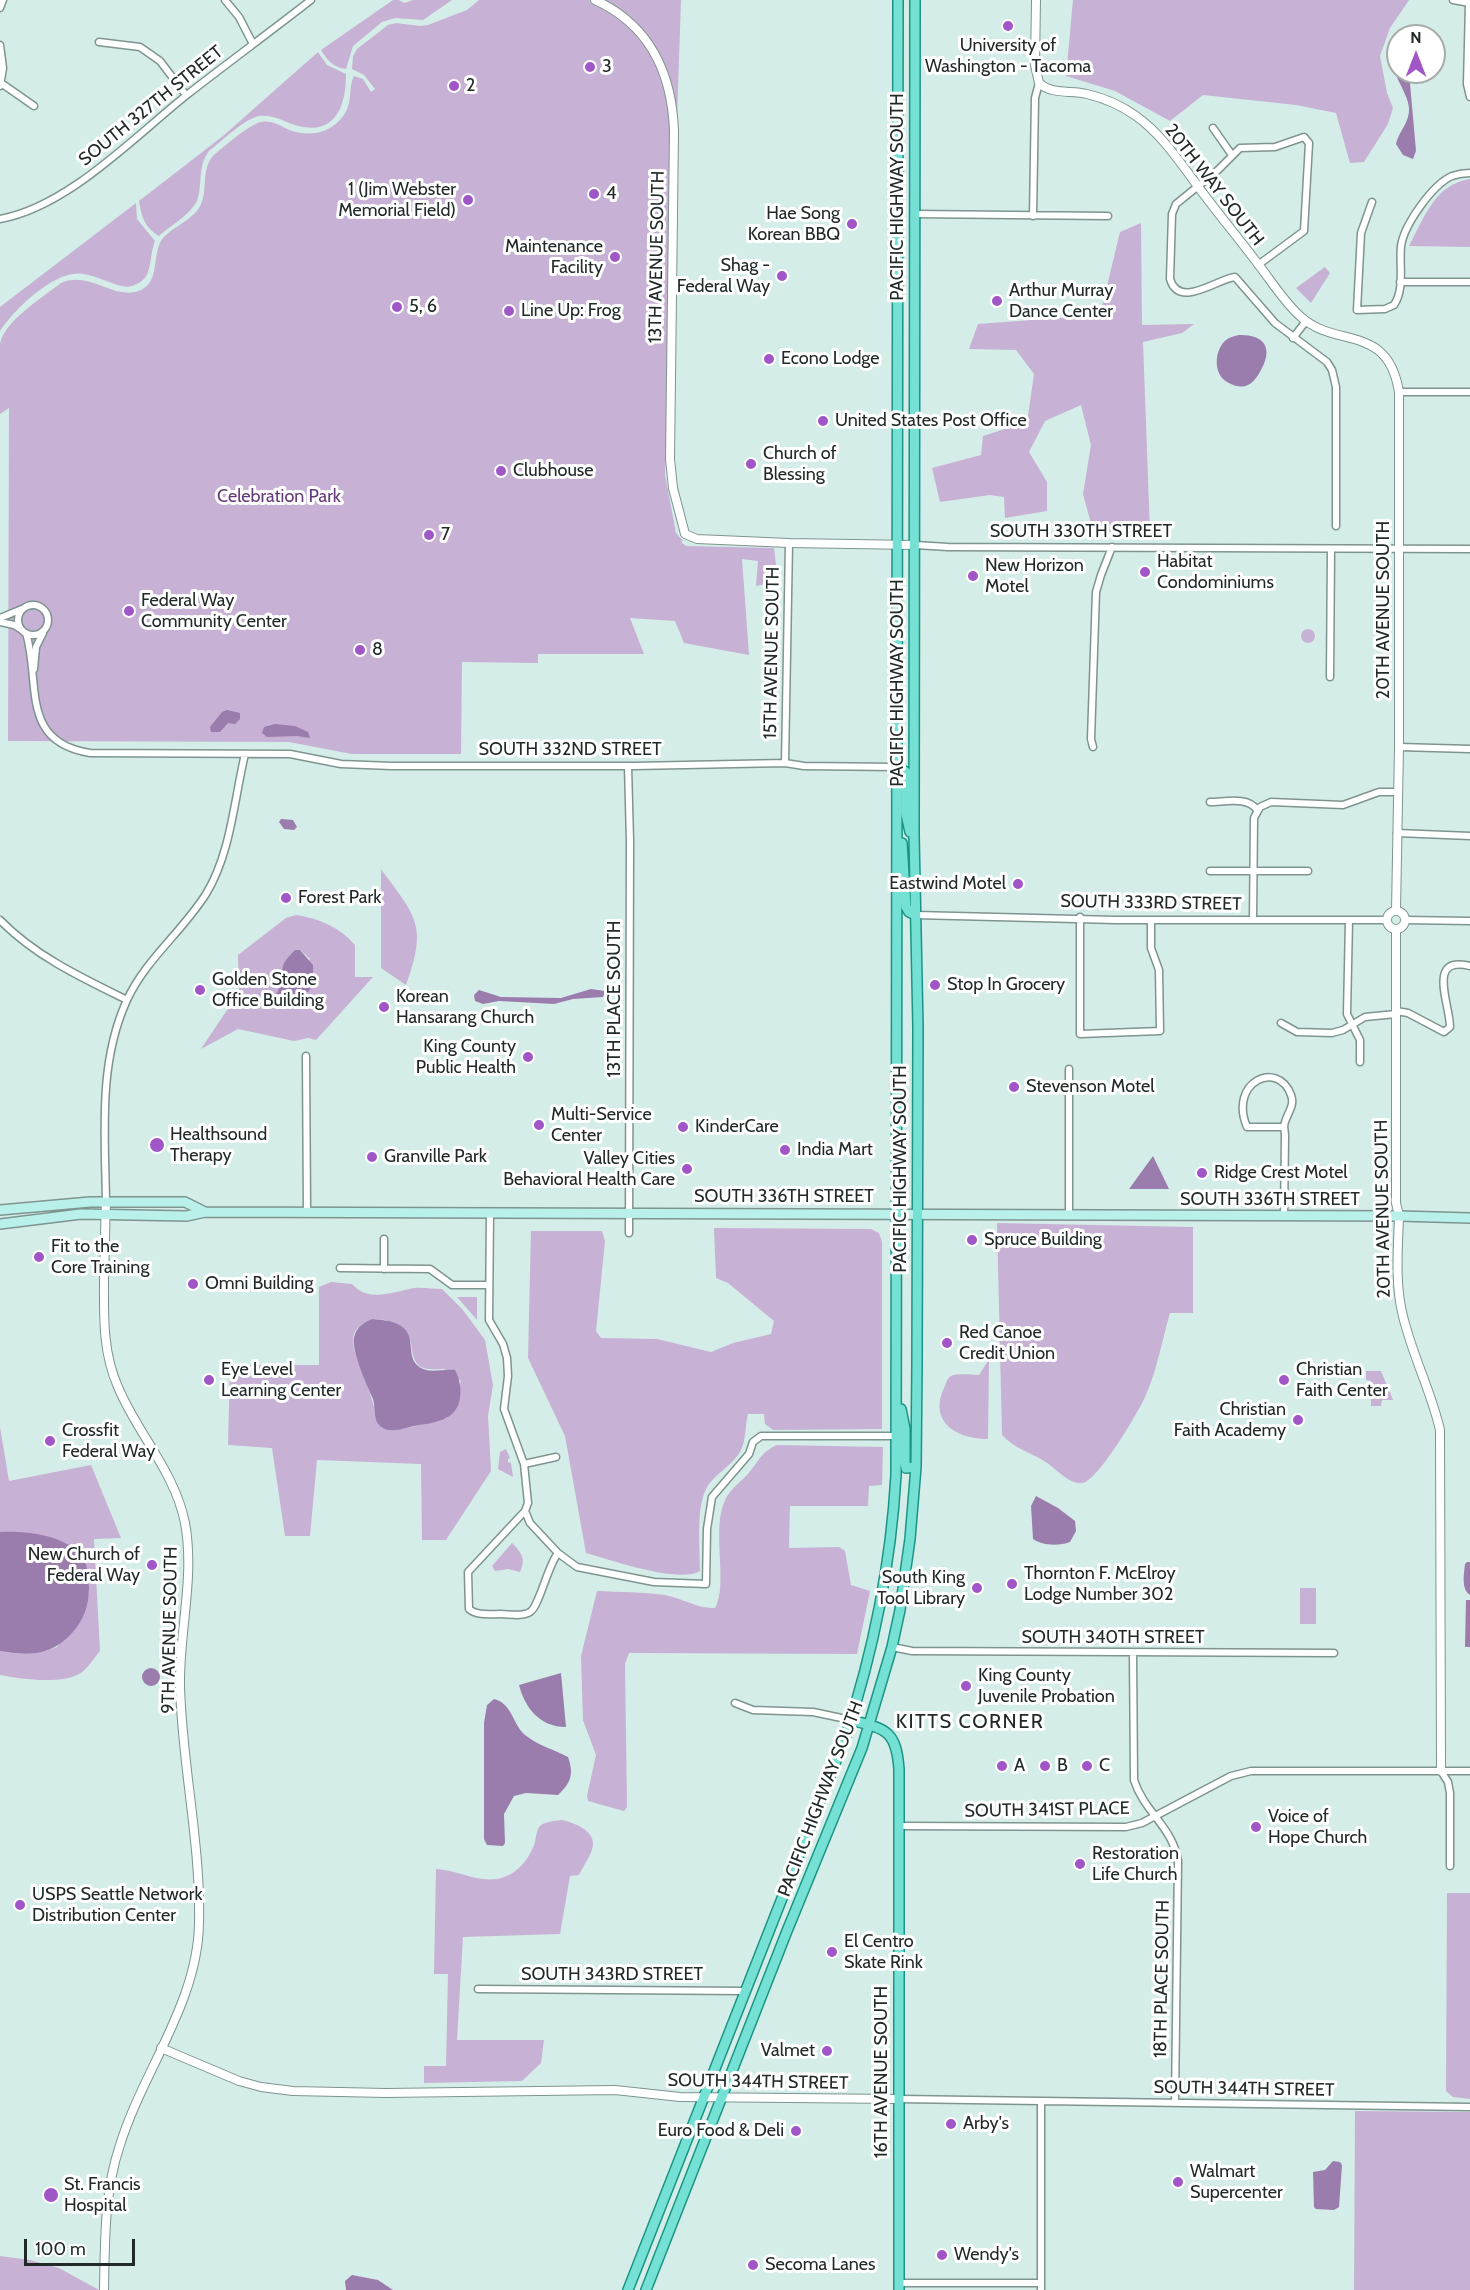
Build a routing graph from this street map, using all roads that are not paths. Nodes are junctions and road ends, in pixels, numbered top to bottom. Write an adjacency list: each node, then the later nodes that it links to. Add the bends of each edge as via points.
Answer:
1 (225, 0): 10 (street)
2 (311, 0): 10 (street, SOUTH 327TH STREET)
3 (595, 0): 35 (street, 13TH AVENUE SOUTH, via 626,20 651,47 664,71 672,99 669,459 682,530)
4 (898, 0): 37 (main road, PACIFIC HIGHWAY SOUTH)
5 (915, 0): 22 (main road, PACIFIC HIGHWAY SOUTH)
6 (1036, 0): 12 (street, via 1035,70)
7 (1453, 0): 8 (street)
8 (1469, 3): 15 (street)
9 (99, 42): 14 (street, via 140,47 160,61)
10 (253, 44): 14 (street, SOUTH 327TH STREET)
11 (0, 45): 13 (street)
12 (1039, 83): 20 (street, 20TH WAY SOUTH, via 1050,90 1103,99 1136,116 1168,148); 23 (street, via 1035,98)
13 (1, 84): 16 (street)
14 (186, 95): 25 (street, SOUTH 327TH STREET, via 77,183 35,209)
15 (1470, 98)
16 (34, 106)
17 (1213, 128): 18 (street)
18 (1232, 155): 20 (street); 26 (street, via 1241,147 1275,147 1299,137 1306,137 1309,143 1304,231)
19 (1470, 172): 27 (street, via 1449,178 1420,209 1403,240)
20 (1197, 186): 26 (street, 20TH WAY SOUTH); 31 (street, via 1177,201 1172,212 1172,285 1182,291 1199,291 1235,277 1268,317)
21 (1372, 202): 27 (street, via 1361,233 1357,310 1392,307)
22 (915, 214): 23 (street); 38 (main road, PACIFIC HIGHWAY SOUTH)
23 (1033, 216): 24 (street)
24 (1108, 216)
25 (0, 219)
26 (1258, 265): 29 (street, 20TH WAY SOUTH)
27 (1400, 282): 28 (street)
28 (1470, 282)
29 (1306, 321): 30 (street, 20TH WAY SOUTH); 31 (street)
30 (1346, 336): 32 (street, 20TH AVENUE SOUTH, via 1366,342 1381,354 1393,372)
31 (1293, 338): 34 (street, via 1327,362 1335,379)
32 (1399, 392): 33 (street); 40 (street, 20TH AVENUE SOUTH)
33 (1470, 392)
34 (1336, 526)
35 (693, 539): 36 (street, SOUTH 330TH STREET)
36 (789, 543): 37 (street, SOUTH 330TH STREET); 53 (street, 15TH AVENUE SOUTH)
37 (897, 545): 38 (street, SOUTH 330TH STREET); 55 (main road, PACIFIC HIGHWAY SOUTH)
38 (915, 545): 39 (street, SOUTH 330TH STREET); 62 (main road, PACIFIC HIGHWAY SOUTH)
39 (1112, 547): 41 (street, SOUTH 330TH STREET); 49 (street, via 1096,592)
40 (1399, 548): 41 (street, SOUTH 330TH STREET); 42 (street, SOUTH 330TH STREET); 50 (street, 20TH AVENUE SOUTH)
41 (1330, 549): 47 (street)
42 (1470, 549)
43 (22, 609): 44 (street); 45 (street, via 33,604 44,609 49,619); 46 (street, via 18,620)
44 (0, 620): 46 (street)
45 (44, 630): 46 (street, via 33,635); 48 (street, via 36,647)
46 (24, 632): 48 (street, via 30,647)
47 (1330, 677)
48 (33, 687): 52 (street, via 41,722 55,739 75,750 99,754)
49 (1093, 747)
50 (1399, 747): 51 (street); 56 (street, 20TH AVENUE SOUTH)
51 (1470, 749)
52 (245, 754): 54 (street, SOUTH 332ND STREET, via 302,755 348,765); 78 (street, 9TH AVENUE SOUTH, via 215,875 206,893 154,957)
53 (785, 763): 54 (street, SOUTH 332ND STREET); 55 (street, SOUTH 332ND STREET)
54 (628, 766): 91 (street, 13TH PLACE SOUTH)
55 (897, 767): 59 (main road, PACIFIC HIGHWAY SOUTH); 62 (main road, via 906,772 906,814)
56 (1398, 792): 58 (street, via 1379,792 1343,805 1271,802); 60 (street, 20TH AVENUE SOUTH)
57 (1210, 802): 58 (street, via 1245,801)
58 (1257, 810): 63 (street)
59 (896, 821): 67 (main road, via 905,869 906,906); 92 (main road, PACIFIC HIGHWAY SOUTH)
60 (1397, 833): 61 (street); 66 (street, 20TH AVENUE SOUTH)
61 (1470, 836)
62 (914, 849): 67 (main road, PACIFIC HIGHWAY SOUTH)
63 (1253, 870): 64 (street); 65 (street); 71 (street)
64 (1210, 871)
65 (1308, 871)
66 (1396, 911): 73 (street); 74 (street)
67 (915, 915): 68 (street, SOUTH 333RD STREET); 93 (main road, PACIFIC HIGHWAY SOUTH)
68 (1080, 917): 70 (street, SOUTH 333RD STREET); 70 (street, via 1080,1034 1160,1031 1159,970 1151,948)
69 (0, 920): 78 (street, via 39,952)
70 (1151, 920): 71 (street, SOUTH 333RD STREET)
71 (1253, 920): 72 (street, SOUTH 333RD STREET)
72 (1349, 920): 73 (street, SOUTH 333RD STREET); 81 (street, via 1347,1011)
73 (1387, 920): 76 (street)
74 (1405, 920): 75 (street); 76 (street)
75 (1470, 921)
76 (1396, 929): 79 (street, 20TH AVENUE SOUTH)
77 (1470, 966): 79 (street, via 1456,964 1445,970 1450,1027 1444,1032 1408,1013)
78 (127, 1000): 86 (street, 9TH AVENUE SOUTH, via 106,1075)
79 (1396, 1013): 81 (street, via 1365,1017); 97 (street, 20TH AVENUE SOUTH)
80 (1281, 1023): 81 (street, via 1306,1033 1332,1033)
81 (1352, 1025): 83 (street, via 1360,1040)
82 (306, 1056): 89 (street)
83 (1360, 1062)
84 (1069, 1069): 95 (street)
85 (1284, 1127): 85 (street, via 1292,1097 1283,1081 1260,1078 1244,1096 1242,1108 1247,1126); 96 (street)
86 (106, 1202): 87 (main road, SOUTH 336TH STREET); 88 (main road, SOUTH 336TH STREET, via 185,1202); 94 (street, 9TH AVENUE SOUTH)
87 (0, 1210)
88 (205, 1212): 89 (main road, SOUTH 336TH STREET); 94 (main road, SOUTH 336TH STREET, via 187,1216)
89 (307, 1212): 90 (main road, SOUTH 336TH STREET)
90 (490, 1213): 91 (main road, SOUTH 336TH STREET); 104 (street)
91 (629, 1214): 92 (main road, SOUTH 336TH STREET); 100 (street, 13TH PLACE SOUTH)
92 (897, 1214): 93 (main road, SOUTH 336TH STREET); 105 (main road, PACIFIC HIGHWAY SOUTH)
93 (918, 1214): 95 (main road, SOUTH 336TH STREET); 109 (main road, PACIFIC HIGHWAY SOUTH)
94 (105, 1215): 99 (main road, SOUTH 336TH STREET, via 66,1215); 125 (street, 9TH AVENUE SOUTH, via 104,1326 109,1360 121,1394 176,1493 188,1544 180,1688 199,1923 197,1952)
95 (1069, 1215): 96 (main road, SOUTH 336TH STREET)
96 (1284, 1216): 97 (main road, SOUTH 336TH STREET)
97 (1398, 1216): 98 (main road, SOUTH 336TH STREET); 118 (street, 20TH AVENUE SOUTH, via 1400,1305 1440,1430)
98 (1470, 1218)
99 (0, 1224)
100 (629, 1233)
101 (384, 1239): 103 (street)
102 (340, 1268): 103 (street)
103 (384, 1269): 104 (street, via 430,1269 452,1285)
104 (489, 1286): 108 (street, via 490,1325 507,1358 504,1409)
105 (897, 1389): 106 (main road, PACIFIC HIGHWAY SOUTH); 109 (main road, via 905,1429 904,1463 906,1468)
106 (896, 1436): 111 (street, via 761,1436 753,1442 749,1454 712,1497 706,1584 662,1583 591,1571 577,1567); 116 (main road, PACIFIC HIGHWAY SOUTH, via 891,1541 871,1646)
107 (556, 1457): 108 (street)
108 (524, 1464): 110 (street, via 528,1503)
109 (916, 1467): 112 (main road, PACIFIC HIGHWAY SOUTH, via 905,1574)
110 (525, 1511): 111 (street, via 530,1523); 111 (street, via 468,1572 469,1609 480,1614 531,1612)
111 (558, 1553)
112 (892, 1647): 113 (street, SOUTH 340TH STREET, via 912,1651); 117 (main road, PACIFIC HIGHWAY SOUTH)
113 (1133, 1653): 114 (street, SOUTH 340TH STREET); 120 (street, 18TH PLACE SOUTH, via 1134,1776 1142,1798)
114 (1334, 1653)
115 (735, 1703): 116 (street, via 753,1710 813,1712)
116 (851, 1719): 117 (main road, 16TH AVENUE SOUTH); 124 (main road, PACIFIC HIGHWAY SOUTH)
117 (870, 1725): 121 (main road, 16TH AVENUE SOUTH, via 889,1734 896,1746); 127 (main road, PACIFIC HIGHWAY SOUTH)
118 (1441, 1771): 119 (street, SOUTH 341ST PLACE); 120 (street, SOUTH 341ST PLACE, via 1251,1771 1223,1780); 122 (street, via 1450,1793)
119 (1470, 1771)
120 (1155, 1816): 121 (street, SOUTH 341ST PLACE, via 1122,1827); 130 (street, 18TH PLACE SOUTH, via 1174,1842 1178,1862)
121 (900, 1826): 128 (main road, 16TH AVENUE SOUTH)
122 (1450, 1866)
123 (478, 1989): 124 (street, SOUTH 343RD STREET)
124 (745, 1991): 126 (main road, PACIFIC HIGHWAY SOUTH)
125 (161, 2048): 126 (street, SOUTH 344TH STREET, via 239,2081 285,2091 615,2091); 135 (street, 9TH AVENUE SOUTH, via 120,2143 110,2180)
126 (703, 2097): 127 (street, SOUTH 344TH STREET); 134 (main road, PACIFIC HIGHWAY SOUTH)
127 (721, 2097): 128 (street, SOUTH 344TH STREET); 136 (main road, PACIFIC HIGHWAY SOUTH)
128 (899, 2099): 129 (street, SOUTH 344TH STREET); 132 (main road, 16TH AVENUE SOUTH)
129 (1041, 2102): 130 (street, SOUTH 344TH STREET); 133 (street)
130 (1175, 2102): 131 (street, SOUTH 344TH STREET)
131 (1470, 2107)
132 (898, 2286): 133 (street)
133 (1041, 2287)
134 (630, 2288)
135 (104, 2290)
136 (646, 2290)

